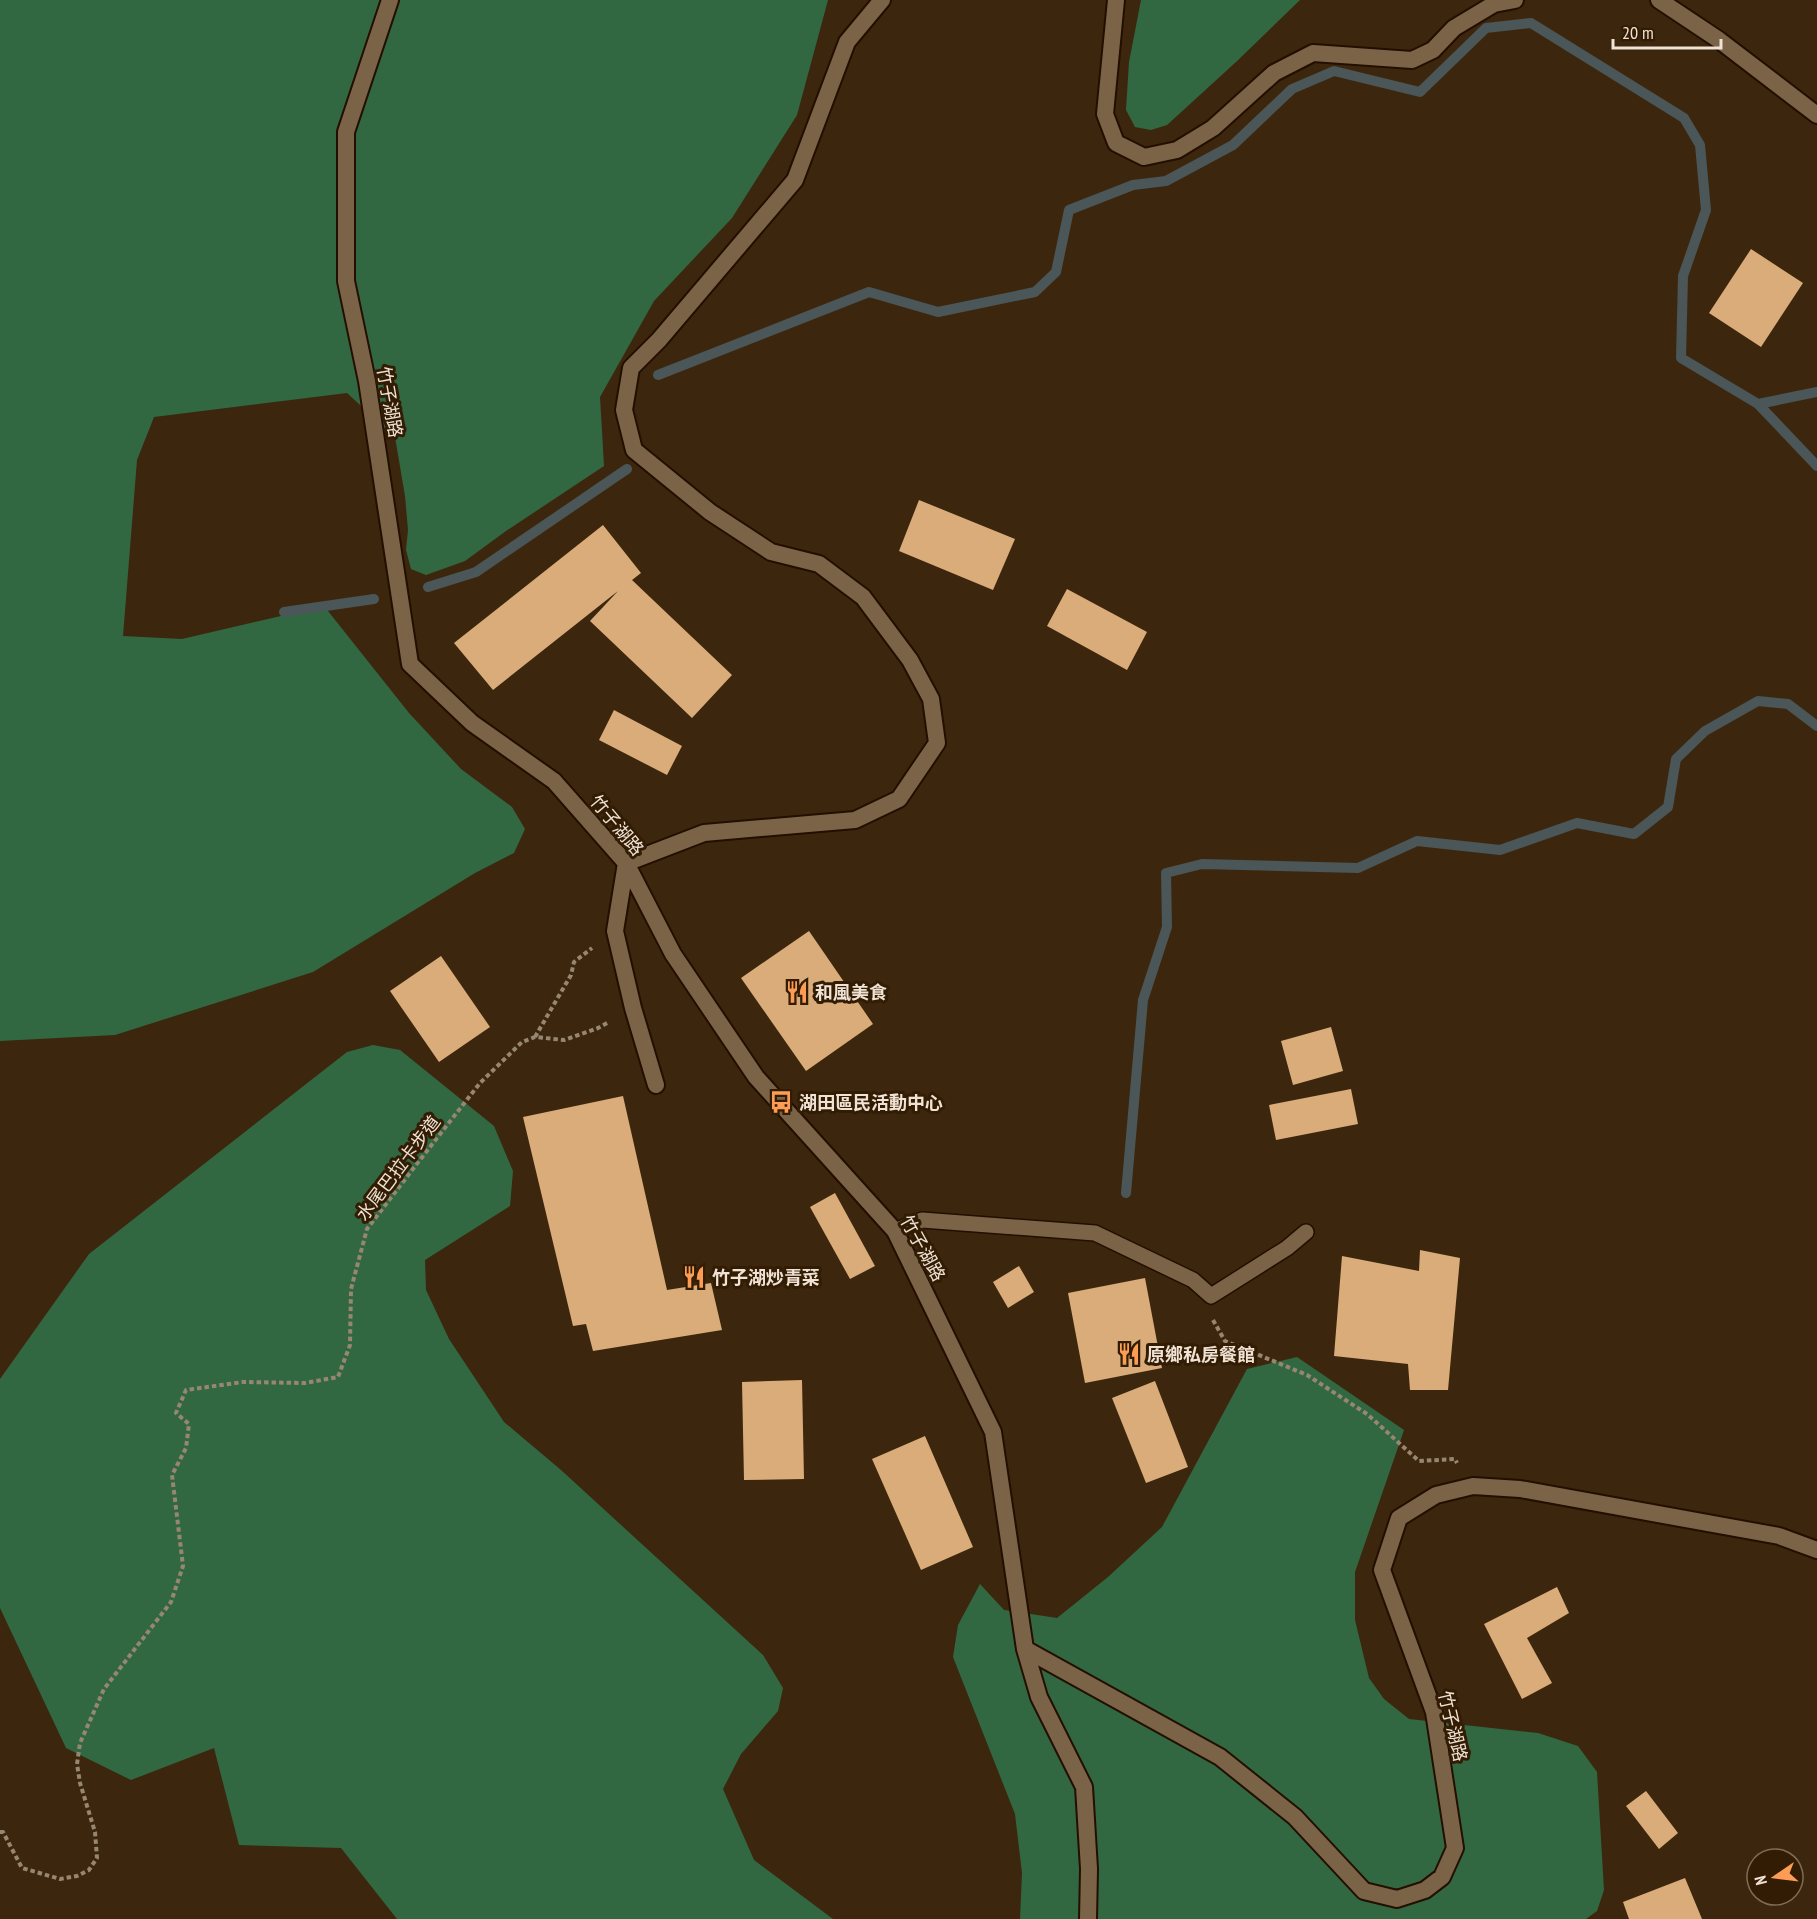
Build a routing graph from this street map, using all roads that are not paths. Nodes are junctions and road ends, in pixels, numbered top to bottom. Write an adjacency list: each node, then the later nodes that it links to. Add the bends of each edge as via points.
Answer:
1 (390, 0): 7 (street, 竹子湖路, via 346,132 346,281 367,381 410,664 472,723 554,781)
2 (882, 0): 7 (street, via 847,42 795,180 632,368 624,410 634,450 710,512 771,552 819,564 863,597 910,660 931,699 937,743 899,799 855,820 704,833)
3 (1116, 0): 4 (street, via 1106,114 1116,143 1144,157 1177,150 1213,128 1274,73 1313,53 1412,60 1433,50 1454,28 1494,4)
4 (1515, 0)
5 (1659, 0): 6 (street)
6 (1817, 115)
7 (626, 863): 8 (street, via 615,931); 9 (street, 竹子湖路, via 673,954 756,1077)
8 (656, 1084)
9 (895, 1231): 10 (lane, via 922,1221 1095,1233 1193,1280 1211,1296); 12 (street, 竹子湖路, via 993,1432)
10 (1306, 1232)
11 (1817, 1550): 12 (street, 竹子湖路, via 1779,1536 1520,1489 1473,1486 1436,1495 1399,1518 1382,1570 1434,1712 1455,1848 1442,1877 1425,1890 1397,1899 1364,1891 1295,1817 1220,1757)
12 (1025, 1649): 13 (street, 竹子湖路, via 1039,1697 1084,1787)
13 (1088, 1919)

